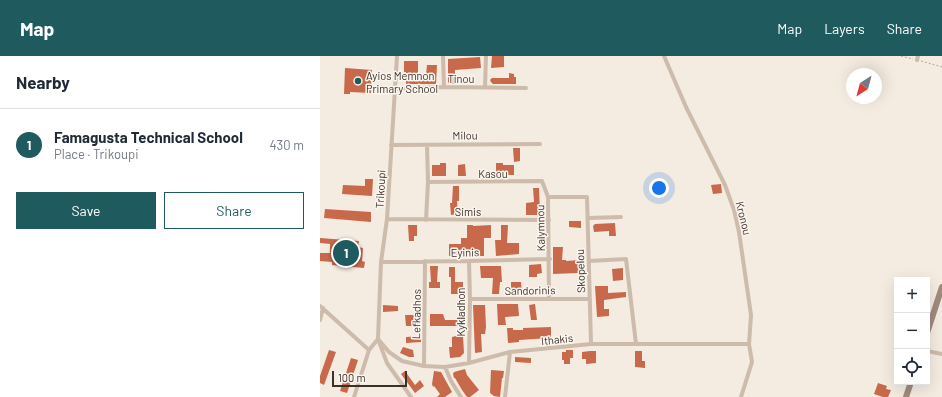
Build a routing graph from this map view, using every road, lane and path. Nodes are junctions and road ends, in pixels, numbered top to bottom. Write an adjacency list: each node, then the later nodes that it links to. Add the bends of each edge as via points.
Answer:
1 (397, 56): 8 (street, Trikoupi)
2 (444, 56): 5 (street)
3 (486, 56): 6 (street)
4 (664, 56): 35 (street, Kronou, via 725,185 734,210 752,314)
5 (444, 87): 6 (street, Tinou); 8 (street, Tinou)
6 (486, 87): 7 (street, Tinou)
7 (526, 88)
8 (396, 89): 10 (street, Trikoupi)
9 (540, 144): 11 (street, Milou)
10 (391, 145): 11 (street, Milou); 17 (street, Trikoupi)
11 (427, 145): 12 (street)
12 (428, 182): 14 (street, Kasou, via 542,181); 18 (street)
13 (587, 196): 14 (street, Kalymnou); 16 (street, Skopelou)
14 (548, 197): 19 (street, Kalymnou)
15 (621, 217): 16 (street)
16 (588, 218): 22 (street, Skopelou)
17 (387, 219): 18 (street, Simis); 23 (street, Trikoupi)
18 (426, 220): 19 (street, Simis)
19 (549, 220): 20 (street, Kalymnou)
20 (550, 259): 21 (street, Eyinis); 26 (street, Kalymnou)
21 (469, 261): 24 (street, Eyinis); 27 (street, Kykladhon)
22 (588, 261): 28 (street, Skopelou); 34 (street, via 626,259)
23 (381, 262): 24 (street, Eyinis); 32 (street, Trikoupi)
24 (425, 262): 41 (street, Lefkadhos)
25 (942, 287): 31 (main road)
26 (549, 298): 27 (street, Sandorinis); 28 (street, Sandorinis)
27 (470, 299): 40 (street, Kykladhon)
28 (590, 299): 33 (street, Skopelou)
29 (321, 307): 30 (street); 36 (street)
30 (320, 320)
31 (930, 324)
32 (378, 339): 36 (street); 41 (street, Ithakis, via 389,352 402,361); 45 (street, via 387,363)
33 (591, 344): 34 (street, Ithakis); 37 (street, Ithakis)
34 (636, 344): 35 (street, Ithakis)
35 (749, 344): 48 (street, Kronou, via 752,362)
36 (369, 350): 44 (street)
37 (510, 352): 40 (street, Ithakis); 47 (street)
38 (930, 352): 39 (street)
39 (942, 354)
40 (468, 363): 42 (street, Ithakis)
41 (424, 366): 42 (street, Ithakis)
42 (445, 366): 46 (street)
43 (910, 385): 49 (main road)
44 (354, 397)
45 (411, 397)
46 (461, 397)
47 (505, 397)
48 (741, 397)
49 (906, 397)

